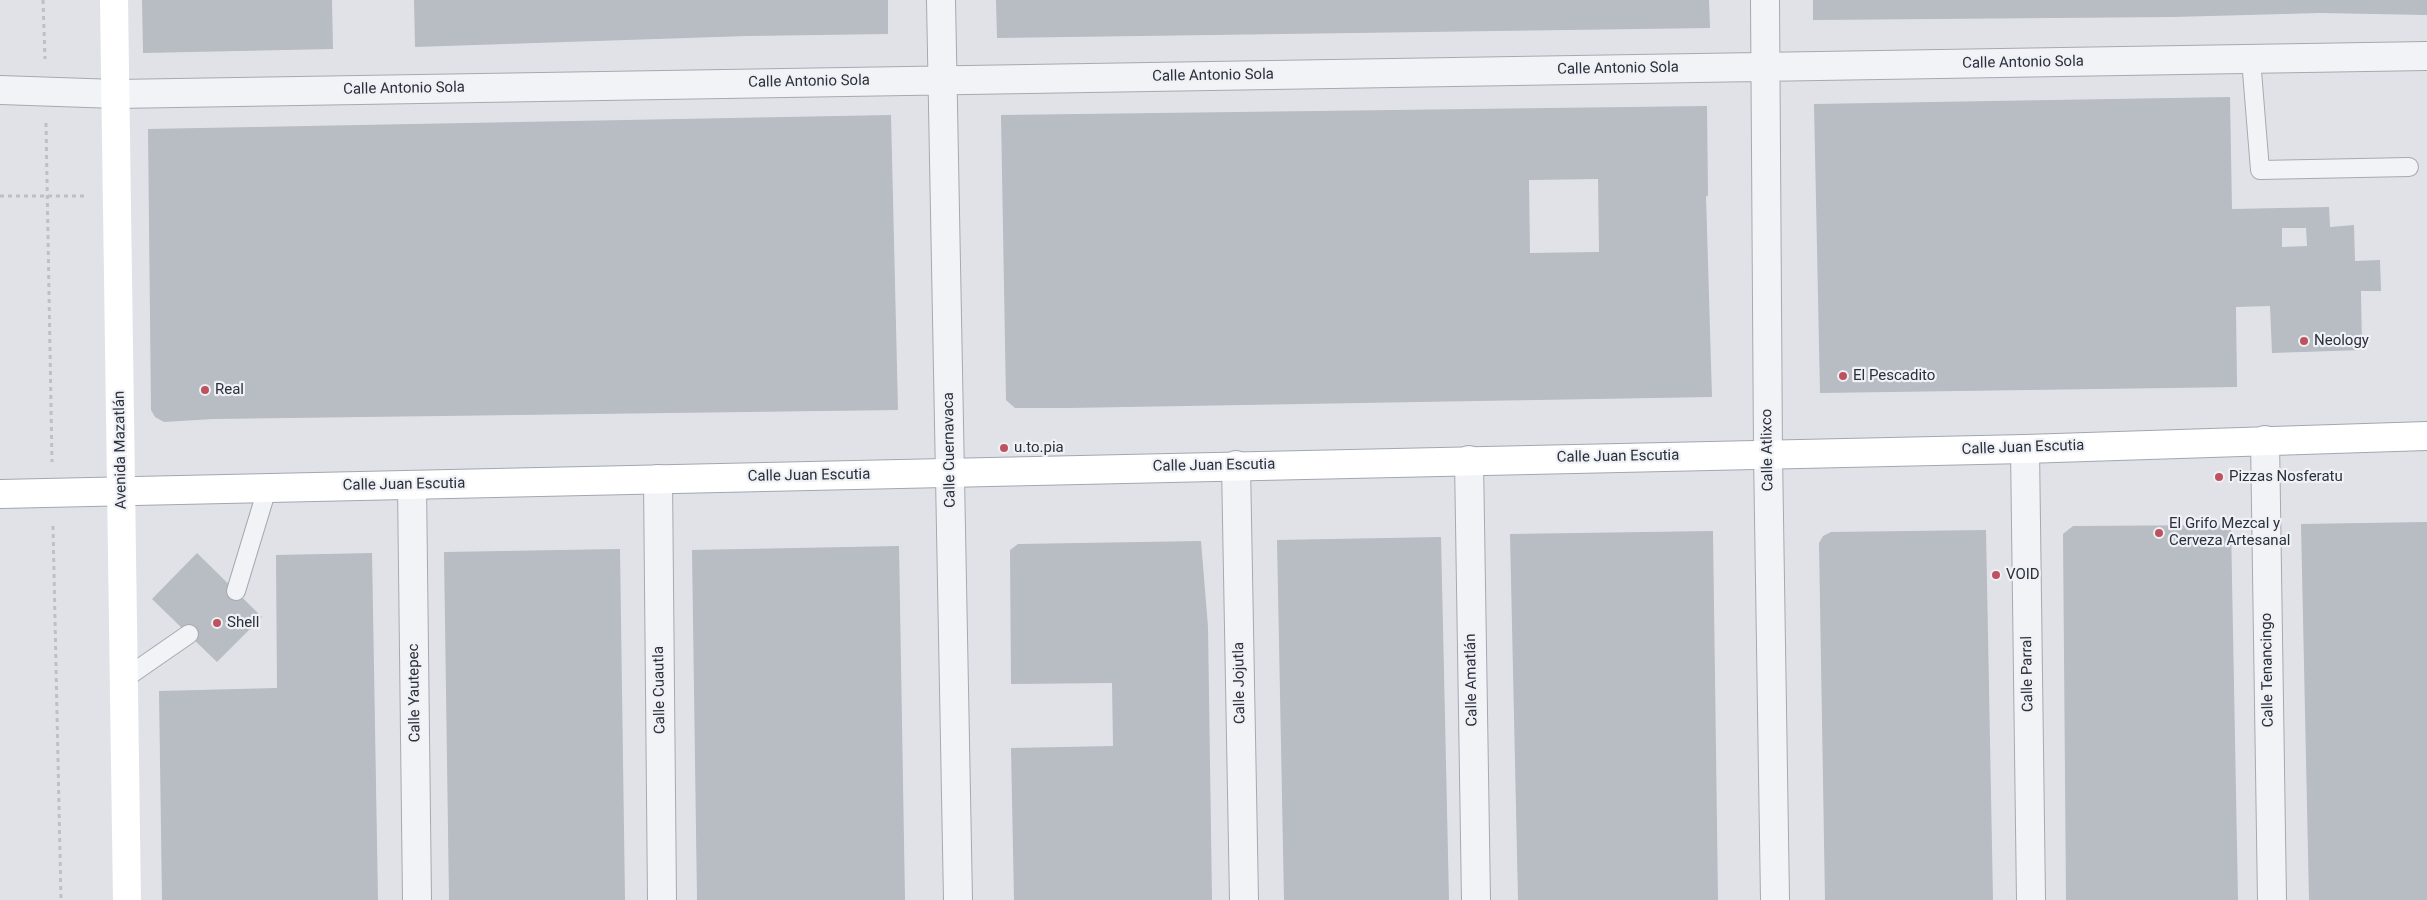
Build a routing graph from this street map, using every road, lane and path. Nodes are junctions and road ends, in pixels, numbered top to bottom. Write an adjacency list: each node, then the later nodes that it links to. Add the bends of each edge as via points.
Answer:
1 (43, 0): 10 (path)
2 (114, 0): 11 (main road, Avenida Mazatlán)
3 (941, 0): 8 (street, Calle Cuernavaca)
4 (1765, 0): 7 (street, Calle Atlixco)
5 (2427, 56): 6 (street, Calle Antonio Sola)
6 (2251, 59): 7 (street, Calle Antonio Sola); 12 (lane, via 2260,170)
7 (1766, 67): 8 (street, Calle Antonio Sola); 19 (street, Calle Atlixco)
8 (943, 80): 11 (street, Calle Antonio Sola); 22 (street, Calle Cuernavaca)
9 (0, 90): 10 (street, Calle Antonio Sola)
10 (45, 92): 11 (street, Calle Antonio Sola); 14 (path)
11 (116, 94): 15 (main road, Avenida Mazatlán)
12 (2409, 166)
13 (0, 196): 14 (path)
14 (47, 196): 15 (path); 27 (path)
15 (117, 196): 26 (main road, Avenida Mazatlán)
16 (2427, 436): 17 (main road, Calle Juan Escutia)
17 (2265, 440): 18 (main road, Calle Juan Escutia); 41 (street, Calle Tenancingo)
18 (2025, 449): 19 (main road, Calle Juan Escutia); 40 (street, Calle Parral)
19 (1768, 454): 20 (main road, Calle Juan Escutia); 39 (street, Calle Atlixco)
20 (1469, 460): 21 (main road, Calle Juan Escutia); 38 (street, Calle Amatlán)
21 (1236, 465): 22 (main road, Calle Juan Escutia); 37 (street, Calle Jojutla)
22 (950, 472): 23 (main road, Calle Juan Escutia); 36 (street, Calle Cuernavaca)
23 (658, 479): 24 (main road, Calle Juan Escutia); 35 (street, Calle Cuautla)
24 (412, 485): 25 (main road, Calle Juan Escutia); 34 (street, Calle Yautepec)
25 (267, 489): 26 (main road, Calle Juan Escutia); 29 (lane)
26 (122, 492): 27 (main road, Calle Juan Escutia); 31 (main road, Avenida Mazatlán)
27 (53, 493): 28 (main road, Calle Juan Escutia); 32 (path)
28 (0, 494)
29 (236, 590)
30 (189, 634): 31 (lane)
31 (124, 679): 33 (main road, Avenida Mazatlán)
32 (61, 900)
33 (127, 900)
34 (418, 900)
35 (662, 900)
36 (958, 900)
37 (1244, 900)
38 (1476, 900)
39 (1775, 900)
40 (2031, 900)
41 (2272, 900)

